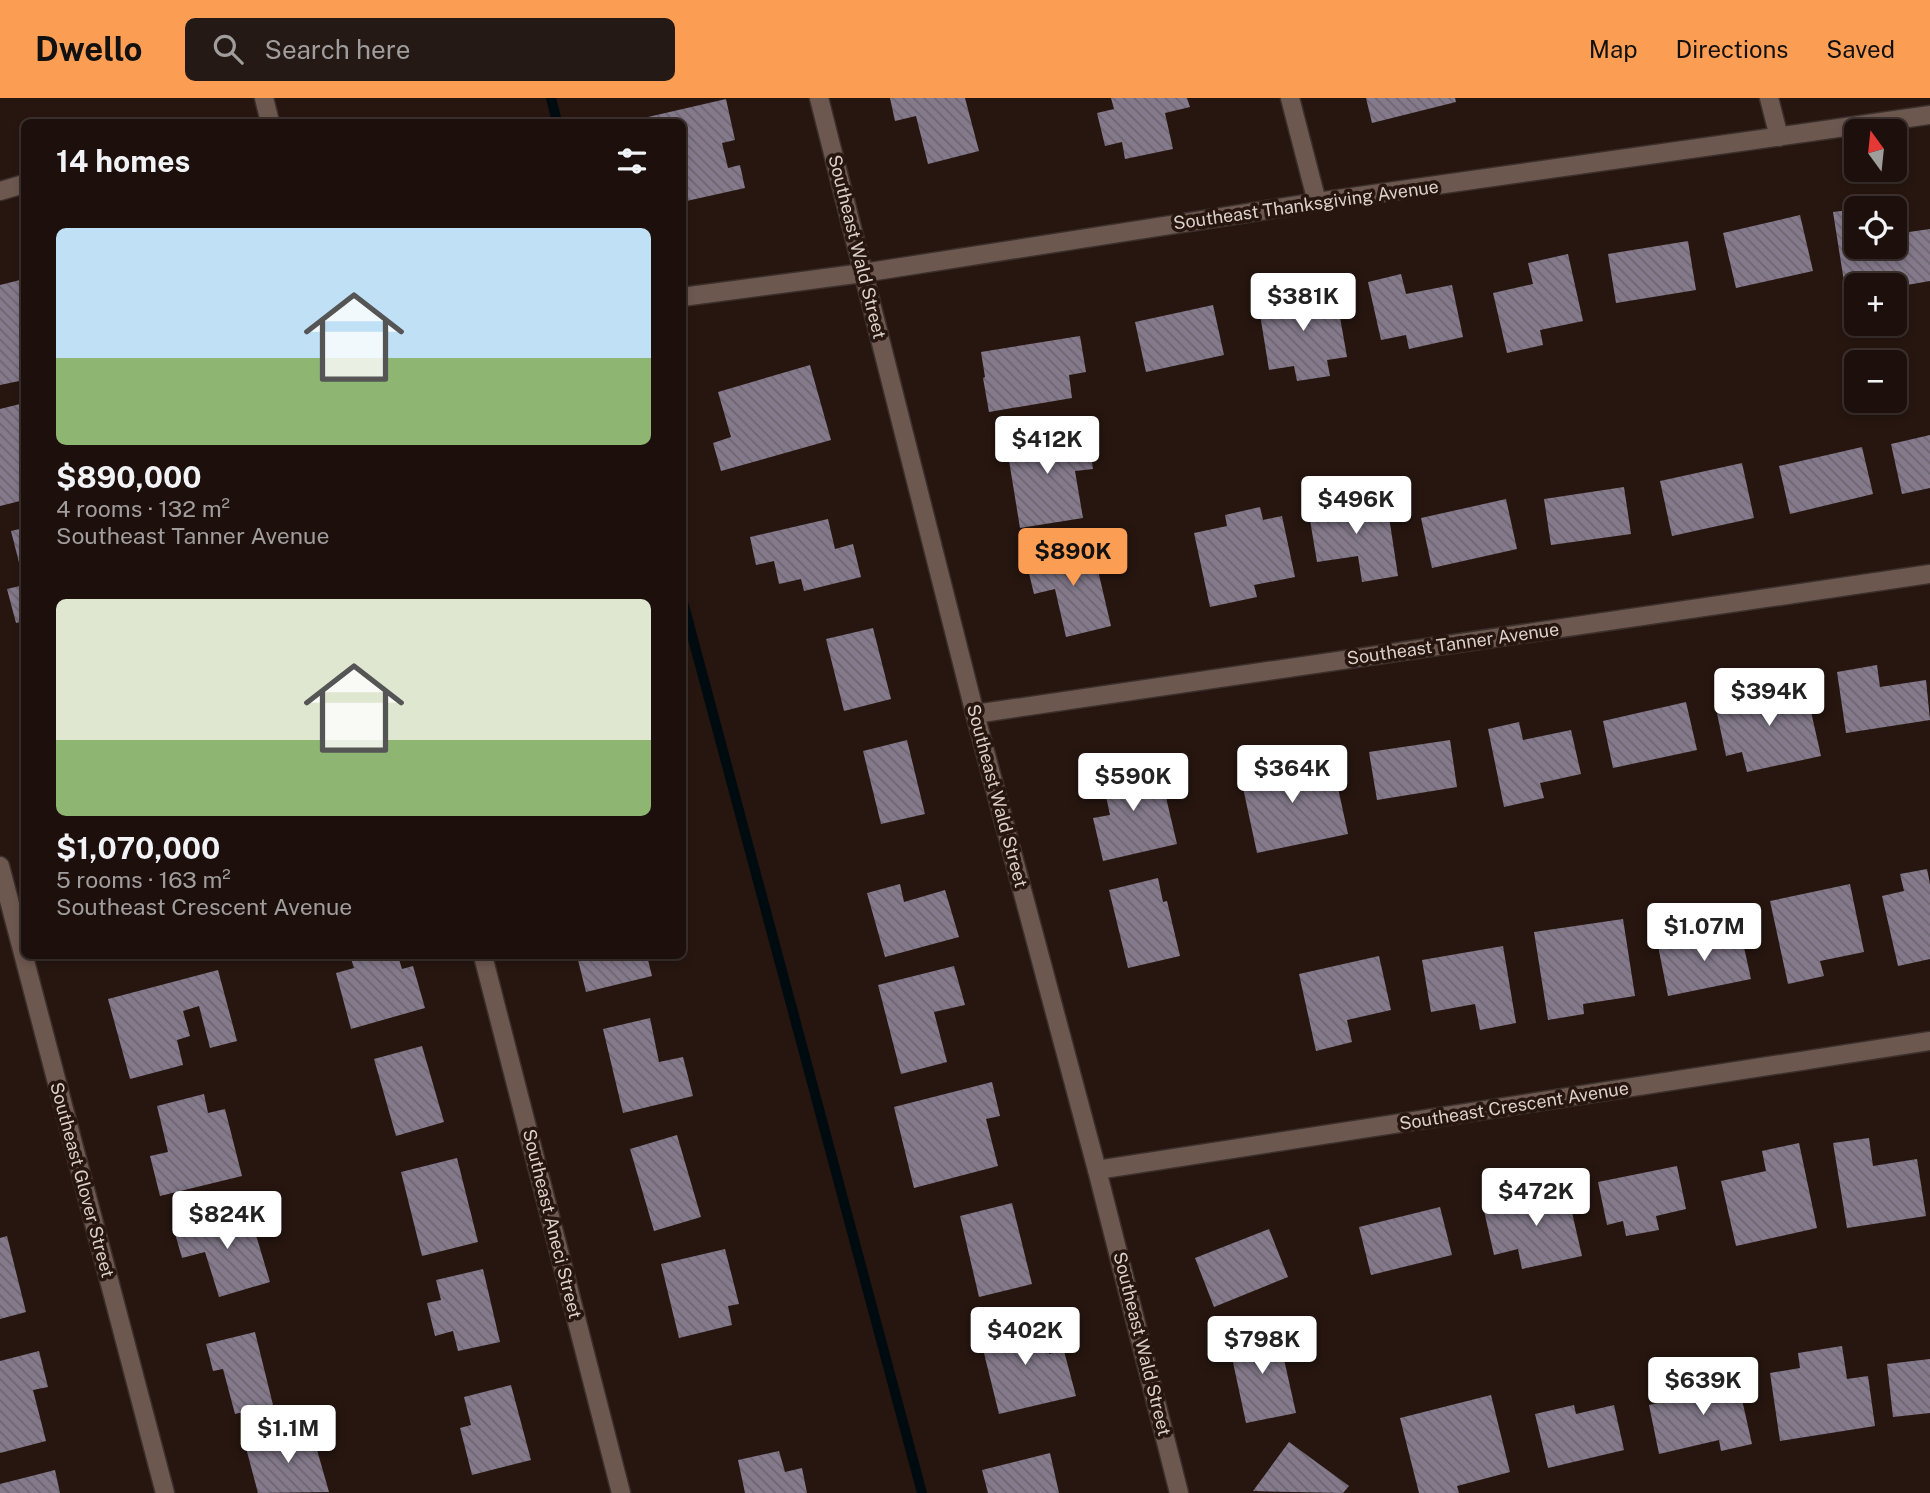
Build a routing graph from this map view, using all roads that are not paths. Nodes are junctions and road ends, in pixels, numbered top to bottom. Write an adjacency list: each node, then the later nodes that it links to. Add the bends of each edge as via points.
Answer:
1 (264, 98): 6 (street)
2 (819, 98): 11 (street, Southeast Wald Street)
3 (1290, 98): 10 (street)
4 (1769, 98): 7 (street)
5 (1930, 115): 7 (street, Southeast Thanksgiving Avenue)
6 (265, 119)
7 (1779, 137): 10 (street, Southeast Thanksgiving Avenue)
8 (21, 185): 9 (street)
9 (0, 191)
10 (1317, 202): 11 (street, Southeast Thanksgiving Avenue)
11 (863, 273): 12 (street, Southeast Thanksgiving Avenue); 14 (street, Southeast Wald Street)
12 (686, 296)
13 (1930, 574): 14 (street, Southeast Tanner Avenue)
14 (975, 714): 20 (street, Southeast Wald Street)
15 (0, 866): 16 (street, Southeast Glover Street)
16 (21, 946)
17 (24, 959): 21 (street, Southeast Glover Street)
18 (484, 959): 22 (street, Southeast Aneci Street)
19 (1930, 1041): 20 (street, Southeast Crescent Avenue)
20 (1097, 1170): 23 (street, Southeast Wald Street)
21 (165, 1493)
22 (621, 1493)
23 (1180, 1493)

